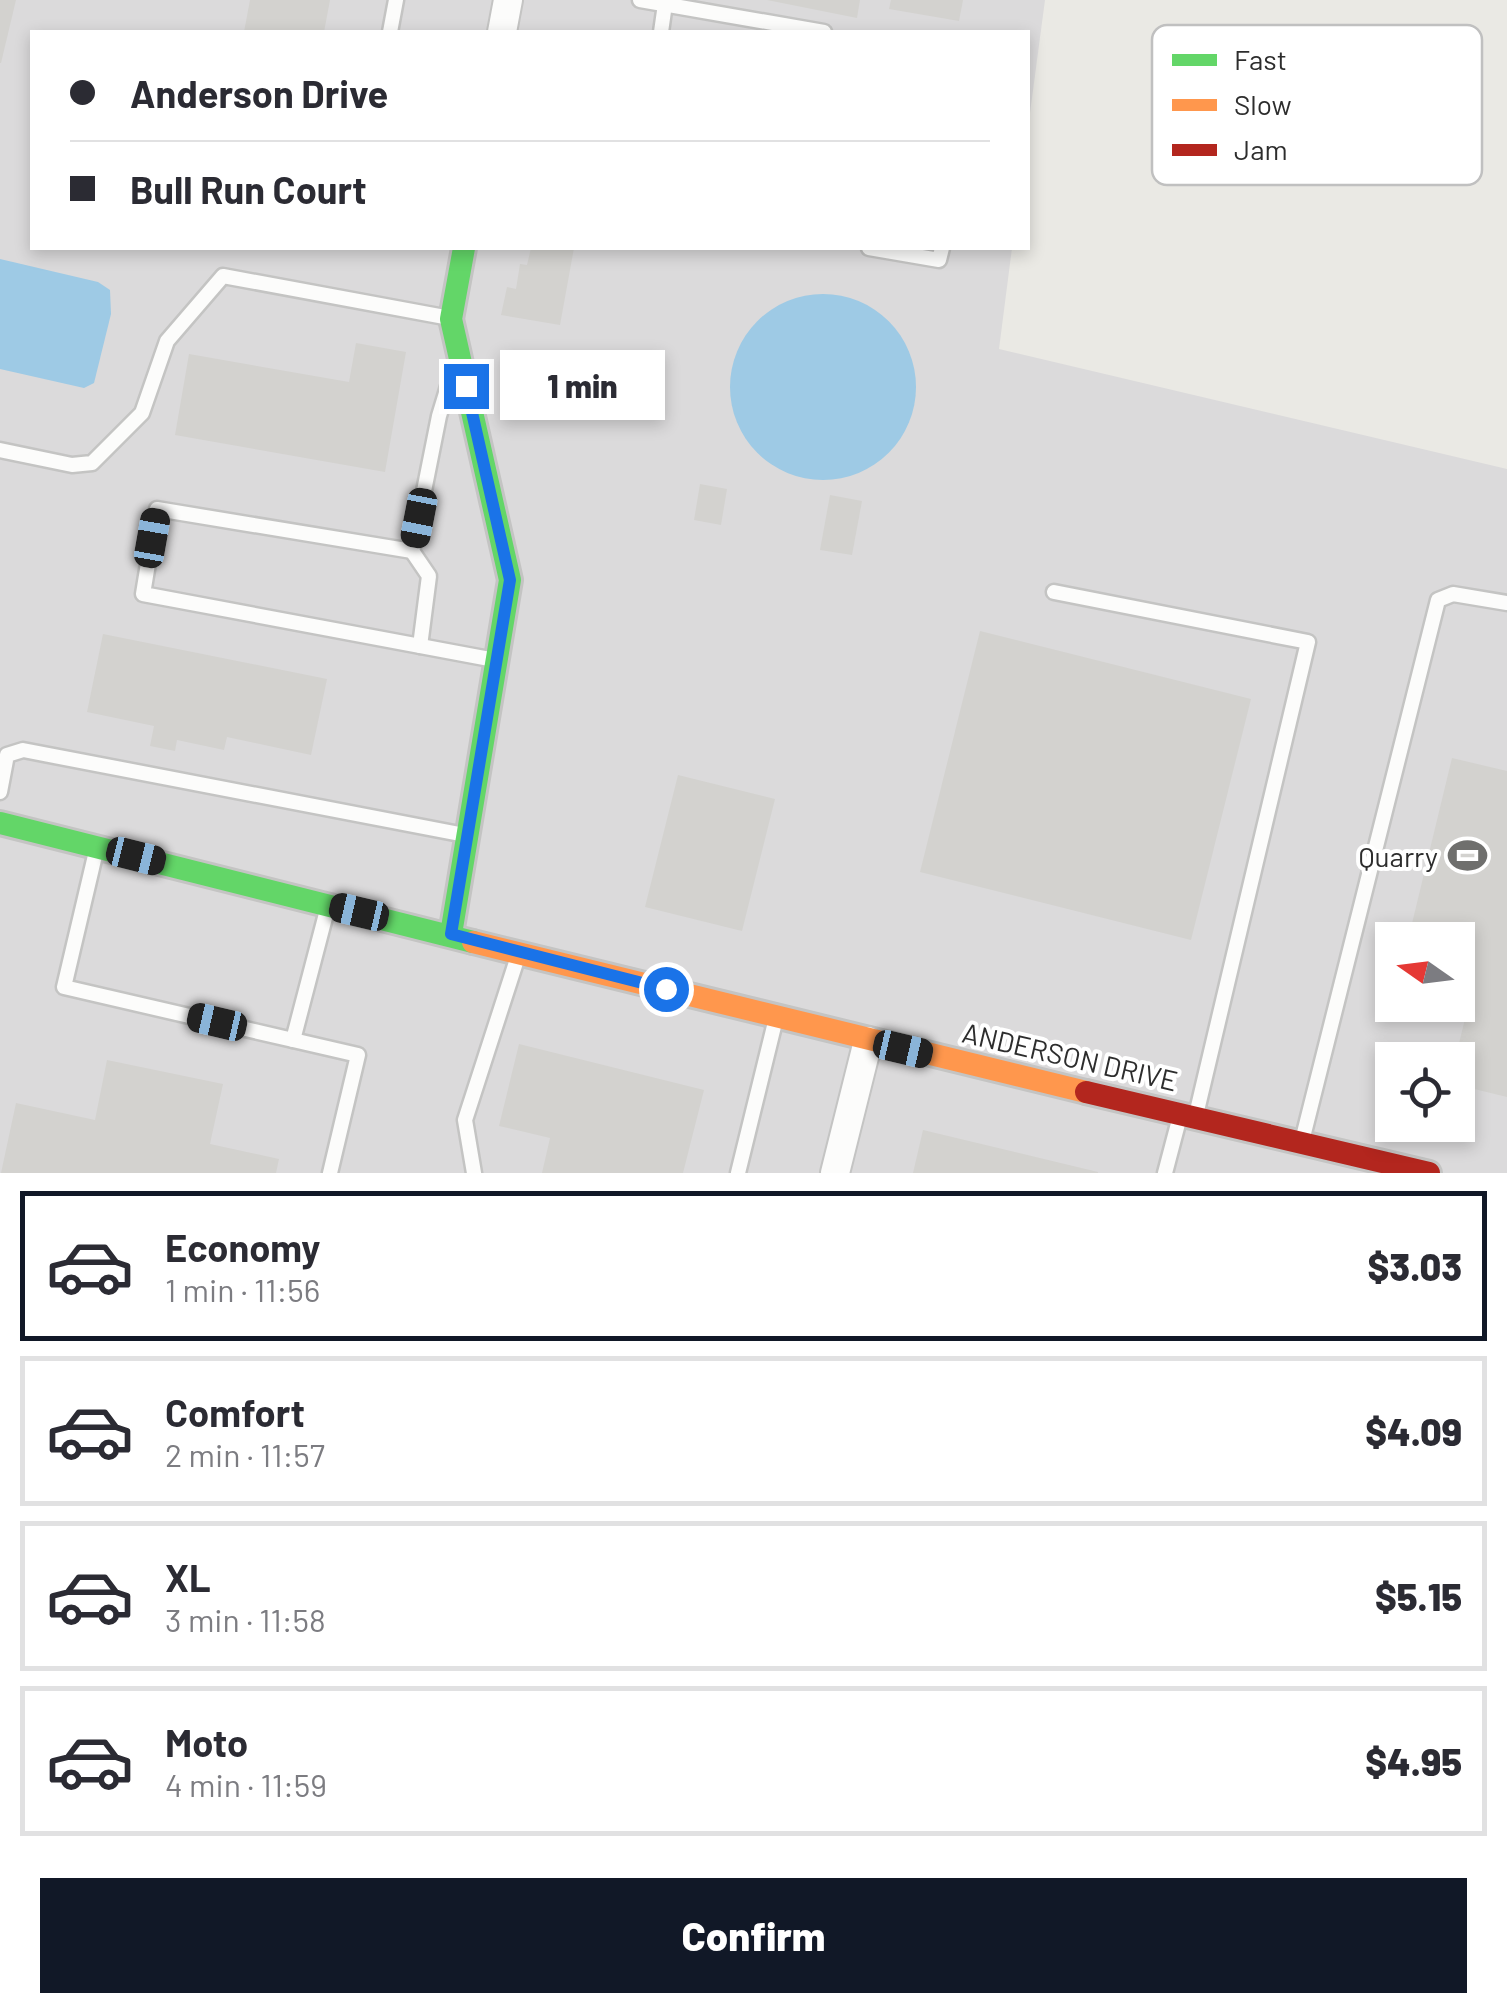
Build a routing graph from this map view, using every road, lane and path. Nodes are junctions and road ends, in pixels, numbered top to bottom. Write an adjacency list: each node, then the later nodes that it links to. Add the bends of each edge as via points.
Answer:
1 (396, 0): 5 (lane)
2 (508, 0): 6 (street)
3 (640, 0): 4 (lane)
4 (665, 4): 7 (lane); 8 (lane)
5 (390, 30)
6 (502, 30)
7 (660, 30)
8 (813, 30)
9 (464, 250): 12 (street)
10 (881, 250): 11 (lane, via 939,260)
11 (942, 250)
12 (451, 318): 13 (street); 14 (lane, via 223,276 167,341 142,413 92,464)
13 (458, 352): 15 (lane); 19 (street, via 510,580)
14 (0, 450)
15 (412, 551): 18 (lane, via 429,576); 18 (lane, via 157,510 143,594)
16 (1054, 592): 30 (lane, via 1308,642)
17 (1507, 604): 31 (lane, via 1453,594 1438,600)
18 (420, 646): 19 (lane)
19 (496, 660): 22 (street)
20 (0, 792): 22 (lane, via 7,755 23,750)
21 (0, 822): 23 (street, ANDERSON DRIVE)
22 (467, 836): 25 (street)
23 (98, 846): 24 (street, ANDERSON DRIVE); 28 (lane, via 64,986)
24 (329, 904): 25 (street, ANDERSON DRIVE); 28 (lane)
25 (451, 934): 26 (street, ANDERSON DRIVE)
26 (520, 952): 27 (street, ANDERSON DRIVE); 34 (lane, via 466,1120)
27 (777, 1017): 29 (street, ANDERSON DRIVE); 35 (lane)
28 (294, 1040): 33 (lane, via 358,1055)
29 (868, 1041): 30 (street, ANDERSON DRIVE); 36 (street)
30 (1188, 1114): 31 (street, ANDERSON DRIVE); 37 (lane)
31 (1302, 1142): 32 (street, ANDERSON DRIVE)
32 (1340, 1162): 38 (street, ANDERSON DRIVE)
33 (330, 1173)
34 (474, 1173)
35 (738, 1173)
36 (835, 1173)
37 (1165, 1173)
38 (1429, 1173)

